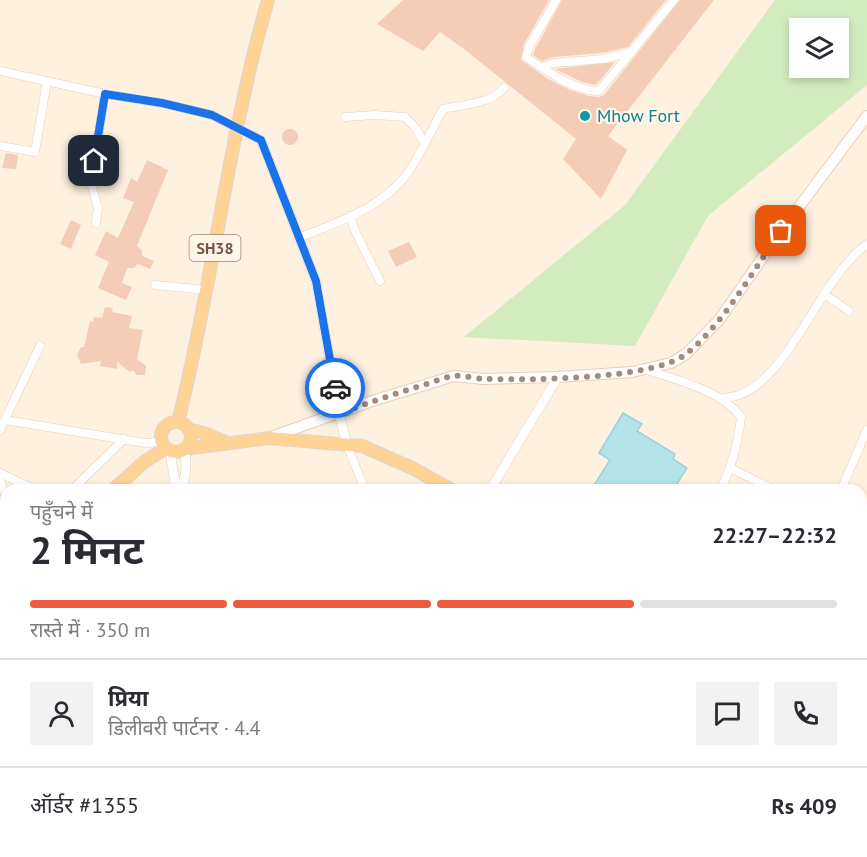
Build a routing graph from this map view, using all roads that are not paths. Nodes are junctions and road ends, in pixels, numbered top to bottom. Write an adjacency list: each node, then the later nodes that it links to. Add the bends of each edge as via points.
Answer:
1 (268, 0): 12 (main road, SH38)
2 (556, 0): 5 (street, via 526,57)
3 (674, 0): 4 (street)
4 (631, 52): 5 (street); 5 (street, via 599,91 588,92)
5 (542, 67)
6 (0, 71): 7 (street)
7 (47, 81): 9 (street); 14 (street, via 35,152)
8 (504, 88): 13 (street, via 496,97 443,109)
9 (105, 94): 12 (street, via 212,115); 16 (street, via 91,183 98,208)
10 (867, 116): 25 (main road, via 719,320 686,354)
11 (345, 117): 13 (street, via 405,117)
12 (238, 129): 17 (street, via 261,140); 21 (main road, SH38)
13 (425, 143): 15 (street, via 393,189)
14 (0, 146)
15 (350, 216): 17 (street); 19 (street)
16 (96, 224)
17 (299, 238): 28 (street, via 316,281)
18 (867, 244): 22 (street)
19 (380, 281)
20 (155, 285): 21 (street)
21 (207, 290): 30 (main road, SH38)
22 (824, 294): 23 (street); 27 (street, via 770,373 738,396)
23 (849, 311)
24 (40, 346): 29 (street)
25 (651, 368): 26 (main road); 27 (street)
26 (558, 377): 28 (main road, via 454,376); 48 (street)
27 (721, 399): 39 (street, via 741,417)
28 (339, 414): 33 (main road); 36 (street)
29 (5, 420): 31 (street); 34 (street)
30 (183, 426): 35 (main road); 37 (main road, SH38, via 164,427 161,437); 38 (main road, SH38, via 190,437)
31 (0, 430)
32 (867, 430): 51 (street)
33 (268, 438): 35 (main road); 36 (main road)
34 (124, 439): 37 (street); 42 (street)
35 (226, 443): 38 (main road)
36 (347, 445): 46 (street); 47 (main road, via 362,446)
37 (166, 447): 38 (main road, via 178,452); 43 (main road); 44 (street)
38 (185, 449): 45 (street)
39 (730, 468): 49 (street); 50 (street)
40 (0, 473): 41 (street)
41 (23, 484)
42 (78, 484)
43 (119, 484)
44 (175, 484)
45 (183, 484)
46 (363, 484)
47 (441, 484)
48 (494, 484)
49 (723, 484)
50 (763, 484)
51 (844, 484)

